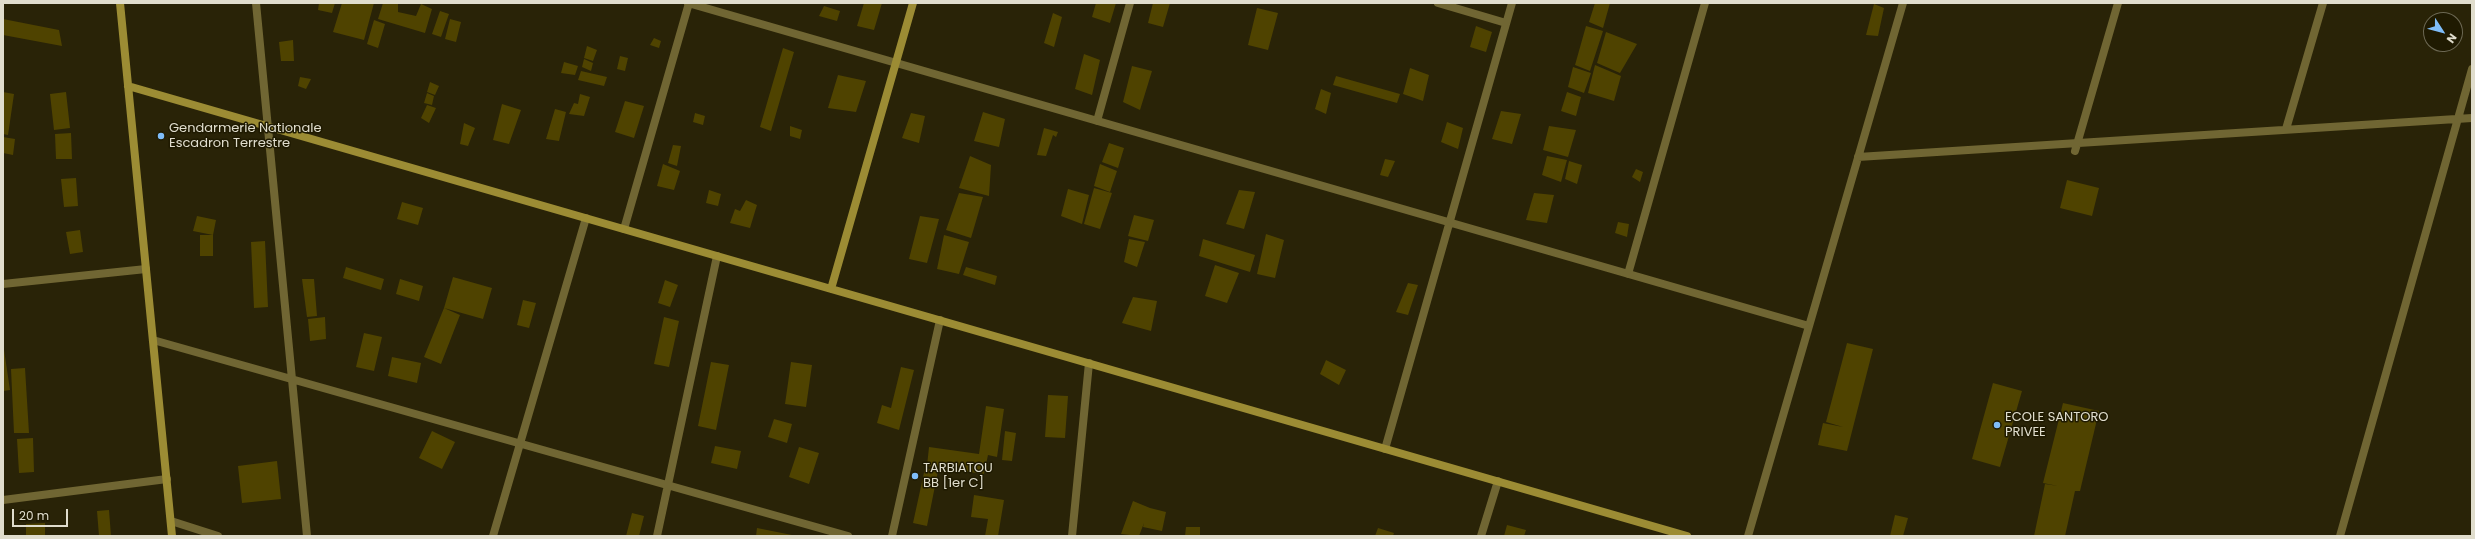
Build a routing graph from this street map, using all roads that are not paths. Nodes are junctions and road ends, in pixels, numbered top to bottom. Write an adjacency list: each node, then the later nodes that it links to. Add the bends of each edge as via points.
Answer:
1 (120, 3): 15 (street)
2 (256, 3): 19 (street)
3 (688, 3): 13 (street); 25 (street)
4 (913, 3): 13 (street)
5 (1130, 3): 18 (street)
6 (1438, 3): 12 (street)
7 (1512, 3): 12 (street)
8 (1705, 3): 28 (street)
9 (1903, 3): 22 (street)
10 (2118, 3): 21 (street)
11 (2322, 3): 20 (street)
12 (1506, 23): 24 (street)
13 (896, 63): 18 (street); 30 (street)
14 (2472, 70): 17 (street)
15 (128, 86): 19 (street); 27 (street)
16 (2472, 118): 17 (street)
17 (2458, 119): 20 (street); 54 (street)
18 (1097, 121): 24 (street)
19 (268, 126): 23 (street); 35 (street)
20 (2286, 129): 21 (street)
21 (2077, 147): 22 (street)
22 (1858, 157): 32 (street)
23 (586, 218): 25 (street); 36 (street)
24 (1449, 223): 28 (street); 37 (street)
25 (624, 229): 26 (street)
26 (717, 256): 30 (street); 40 (street)
27 (146, 268): 29 (street); 33 (street)
28 (1628, 274): 32 (street)
29 (3, 284)
30 (831, 289): 31 (street)
31 (940, 320): 34 (street); 49 (street)
32 (1809, 326): 53 (street)
33 (153, 340): 35 (street); 38 (street)
34 (1089, 363): 37 (street); 50 (street)
35 (292, 378): 36 (street); 45 (street)
36 (520, 442): 40 (street); 46 (street)
37 (1385, 449): 39 (street)
38 (167, 479): 41 (street); 42 (street)
39 (1498, 481): 51 (street); 52 (street)
40 (668, 485): 47 (street); 48 (street)
41 (3, 500)
42 (171, 521): 43 (street); 44 (street)
43 (172, 536)
44 (218, 536)
45 (307, 536)
46 (493, 536)
47 (657, 536)
48 (848, 536)
49 (892, 536)
50 (1072, 536)
51 (1481, 536)
52 (1687, 536)
53 (1748, 536)
54 (2340, 536)

